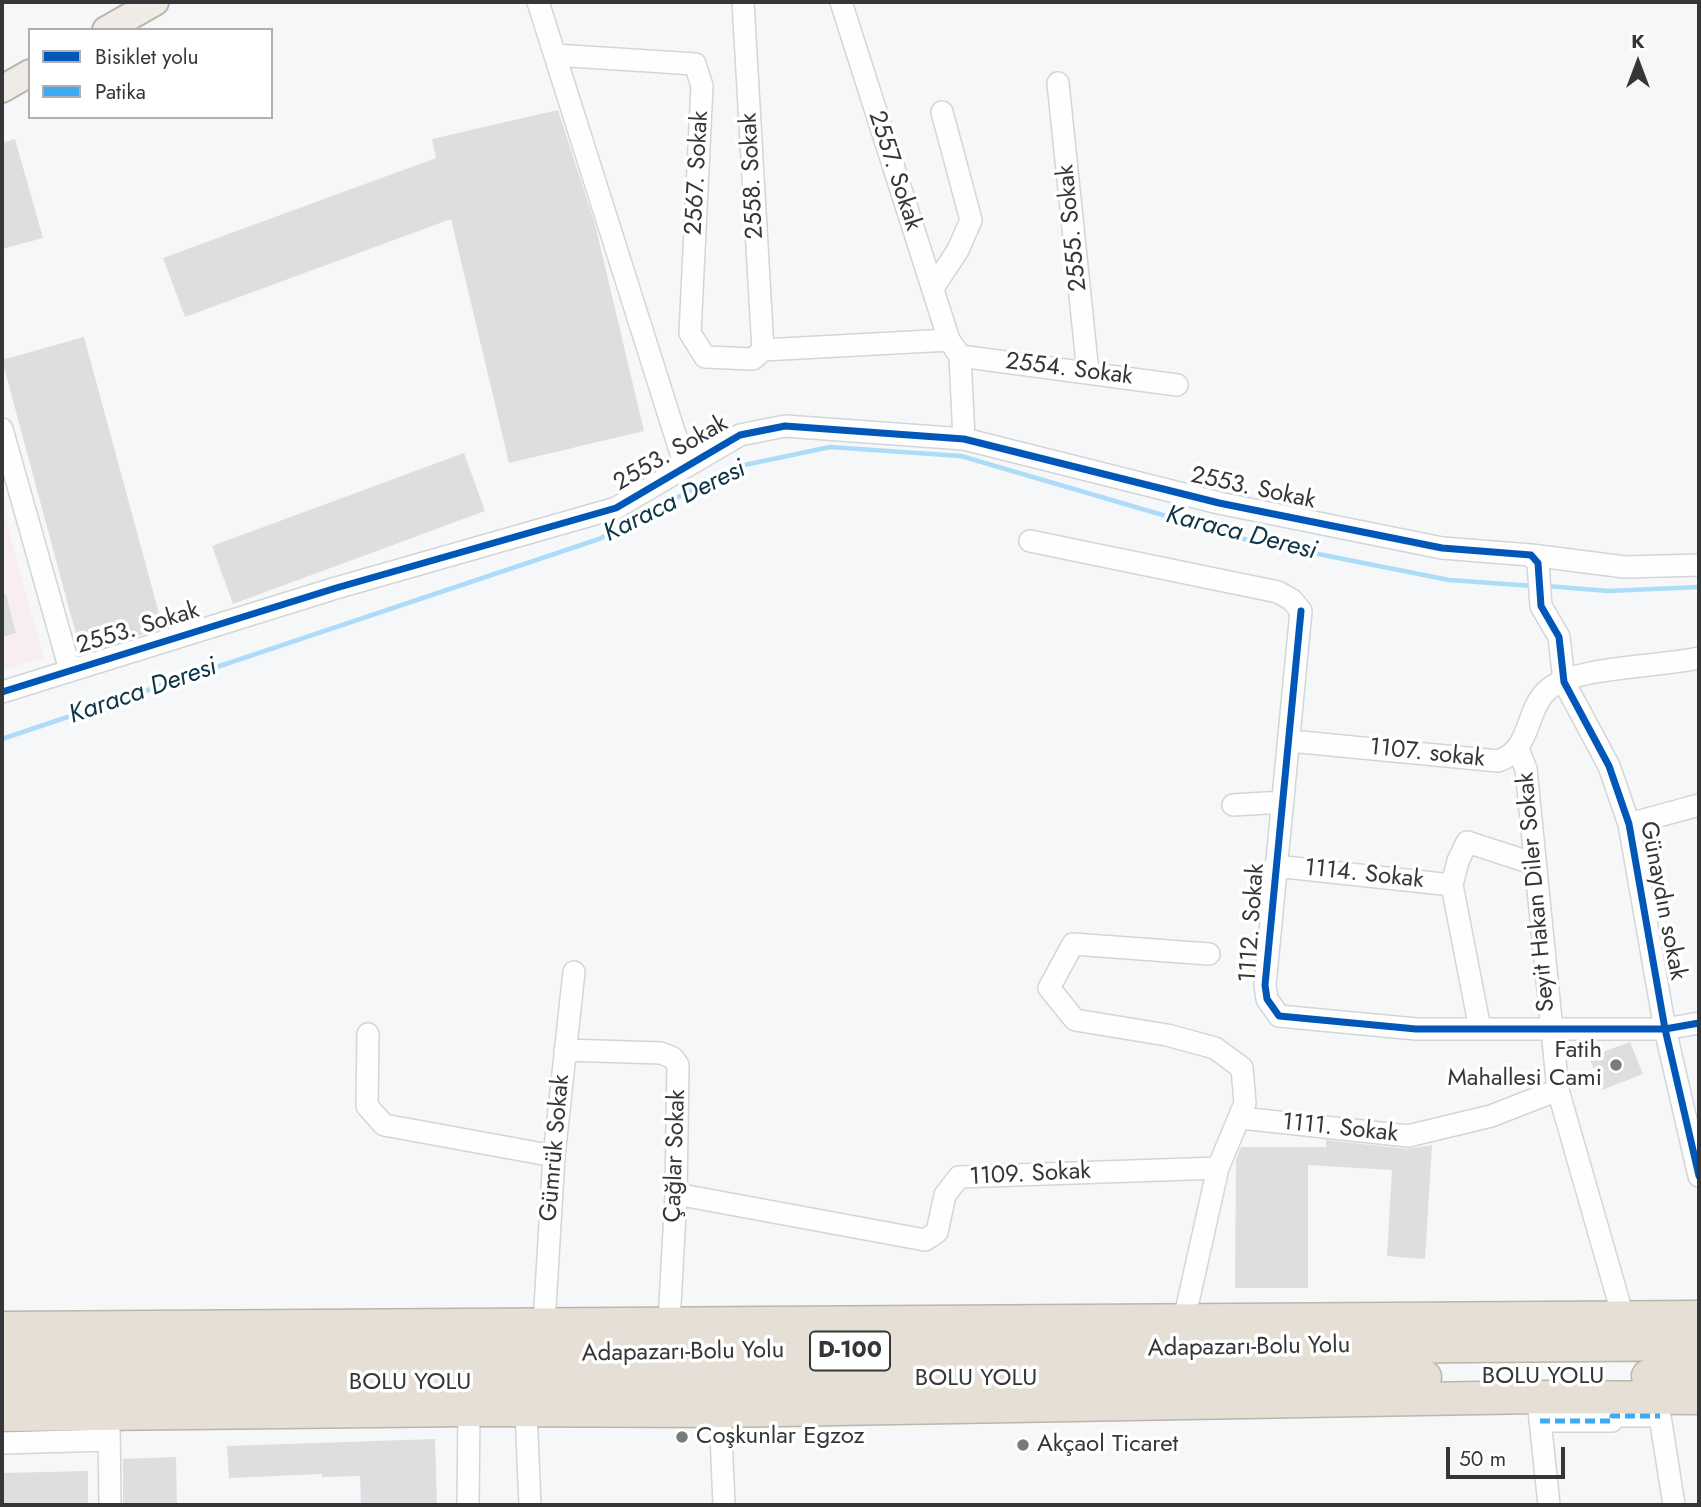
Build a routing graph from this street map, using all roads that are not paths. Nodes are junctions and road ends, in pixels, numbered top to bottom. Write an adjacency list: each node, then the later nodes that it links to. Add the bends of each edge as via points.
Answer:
1 (155, 2): 5 (main road)
2 (538, 2): 6 (street)
3 (743, 2): 13 (street, 2558. Sokak)
4 (841, 2): 11 (street, 2557. Sokak)
5 (110, 28)
6 (555, 55): 13 (street, 2567. Sokak, via 695,64 702,86 690,333 705,357 753,359); 18 (street)
7 (28, 75): 9 (main road)
8 (1058, 83): 14 (street, 2555. Sokak)
9 (2, 89)
10 (942, 112): 11 (street, via 971,220)
11 (933, 288): 12 (street, 2557. Sokak)
12 (955, 348): 13 (street, 2554. Sokak); 14 (street, 2554. Sokak); 17 (street)
13 (763, 350)
14 (1088, 373): 15 (street, 2554. Sokak)
15 (1177, 385)
16 (2, 429): 23 (street)
17 (964, 439): 18 (street, 2553. Sokak, via 785,426 740,435); 20 (street, 2553. Sokak, via 1232,506 1442,548)
18 (685, 466): 23 (street, 2553. Sokak, via 616,508 336,587)
19 (1030, 541): 26 (street, 1112. Sokak, via 1278,592 1292,600 1301,611)
20 (1534, 559): 21 (street, 2553. Sokak, via 1625,567); 24 (street, Günaydın sokak, via 1541,606 1559,636)
21 (1699, 565)
22 (1699, 658): 24 (street, via 1609,669)
23 (70, 670): 25 (street, 2553. Sokak)
24 (1564, 682): 27 (street, 1107. sokak, via 1545,694); 31 (street, Günaydın sokak, via 1609,765)
25 (2, 692)
26 (1290, 741): 27 (street, 1107. sokak, via 1498,761); 28 (street, 1112. Sokak)
27 (1518, 749): 32 (street, Seyit Hakan Diler Sokak, via 1526,769)
28 (1283, 802): 30 (street); 33 (street, 1112. Sokak)
29 (1699, 804): 31 (street)
30 (1233, 805)
31 (1629, 824): 40 (street, Günaydın sokak)
32 (1535, 864): 34 (street, via 1467,842); 38 (street, Seyit Hakan Diler Sokak)
33 (1275, 866): 34 (street, 1114. Sokak); 39 (street, 1112. Sokak, via 1265,985 1267,999 1279,1016 1374,1027)
34 (1452, 885): 39 (street)
35 (1209, 954): 44 (street, via 1073,944 1049,988 1074,1020 1215,1048 1242,1068 1245,1102)
36 (574, 972): 42 (street, Gümrük Sokak)
37 (1699, 1023): 40 (street, 1112. Sokak)
38 (1550, 1028): 39 (street, 1112. Sokak); 40 (street, 1112. Sokak); 43 (street, Seyit Hakan Diler Sokak)
39 (1480, 1029)
40 (1665, 1029): 47 (street, Günaydın sokak)
41 (368, 1034): 45 (street, via 367,1106 384,1125)
42 (565, 1049): 45 (street, Gümrük Sokak); 48 (street, Çağlar Sokak, via 661,1054 676,1061)
43 (1558, 1090): 44 (street, 1111. Sokak, via 1491,1116 1408,1136); 51 (street, Seyit Hakan Diler Sokak)
44 (1241, 1118): 46 (street)
45 (554, 1156): 53 (street, Gümrük Sokak)
46 (1218, 1168): 48 (street, 1109. Sokak, via 959,1177 945,1195 937,1232 925,1240); 50 (street)
47 (1699, 1176)
48 (676, 1194): 52 (street, Çağlar Sokak)
49 (1699, 1319): 51 (highway)
50 (1184, 1320): 51 (highway); 52 (highway)
51 (1624, 1320)
52 (669, 1323): 53 (highway)
53 (544, 1325): 54 (highway)
54 (2, 1328)
55 (1699, 1343): 56 (highway, Adapazarı-Bolu Yolu / D-100)
56 (2, 1359)
57 (1699, 1376): 58 (highway, BOLU YOLU / D-100)
58 (2, 1386)
59 (1699, 1396): 60 (highway)
60 (1658, 1407): 62 (highway); 73 (street)
61 (469, 1409): 63 (highway); 66 (highway); 69 (street)
62 (1539, 1409): 64 (highway); 72 (street)
63 (526, 1411): 64 (highway); 70 (street)
64 (720, 1411): 71 (street)
65 (2, 1415): 66 (highway)
66 (109, 1427): 67 (street); 68 (street)
67 (2, 1443)
68 (110, 1505)
69 (468, 1505)
70 (530, 1505)
71 (724, 1505)
72 (1549, 1505)
73 (1674, 1505)

